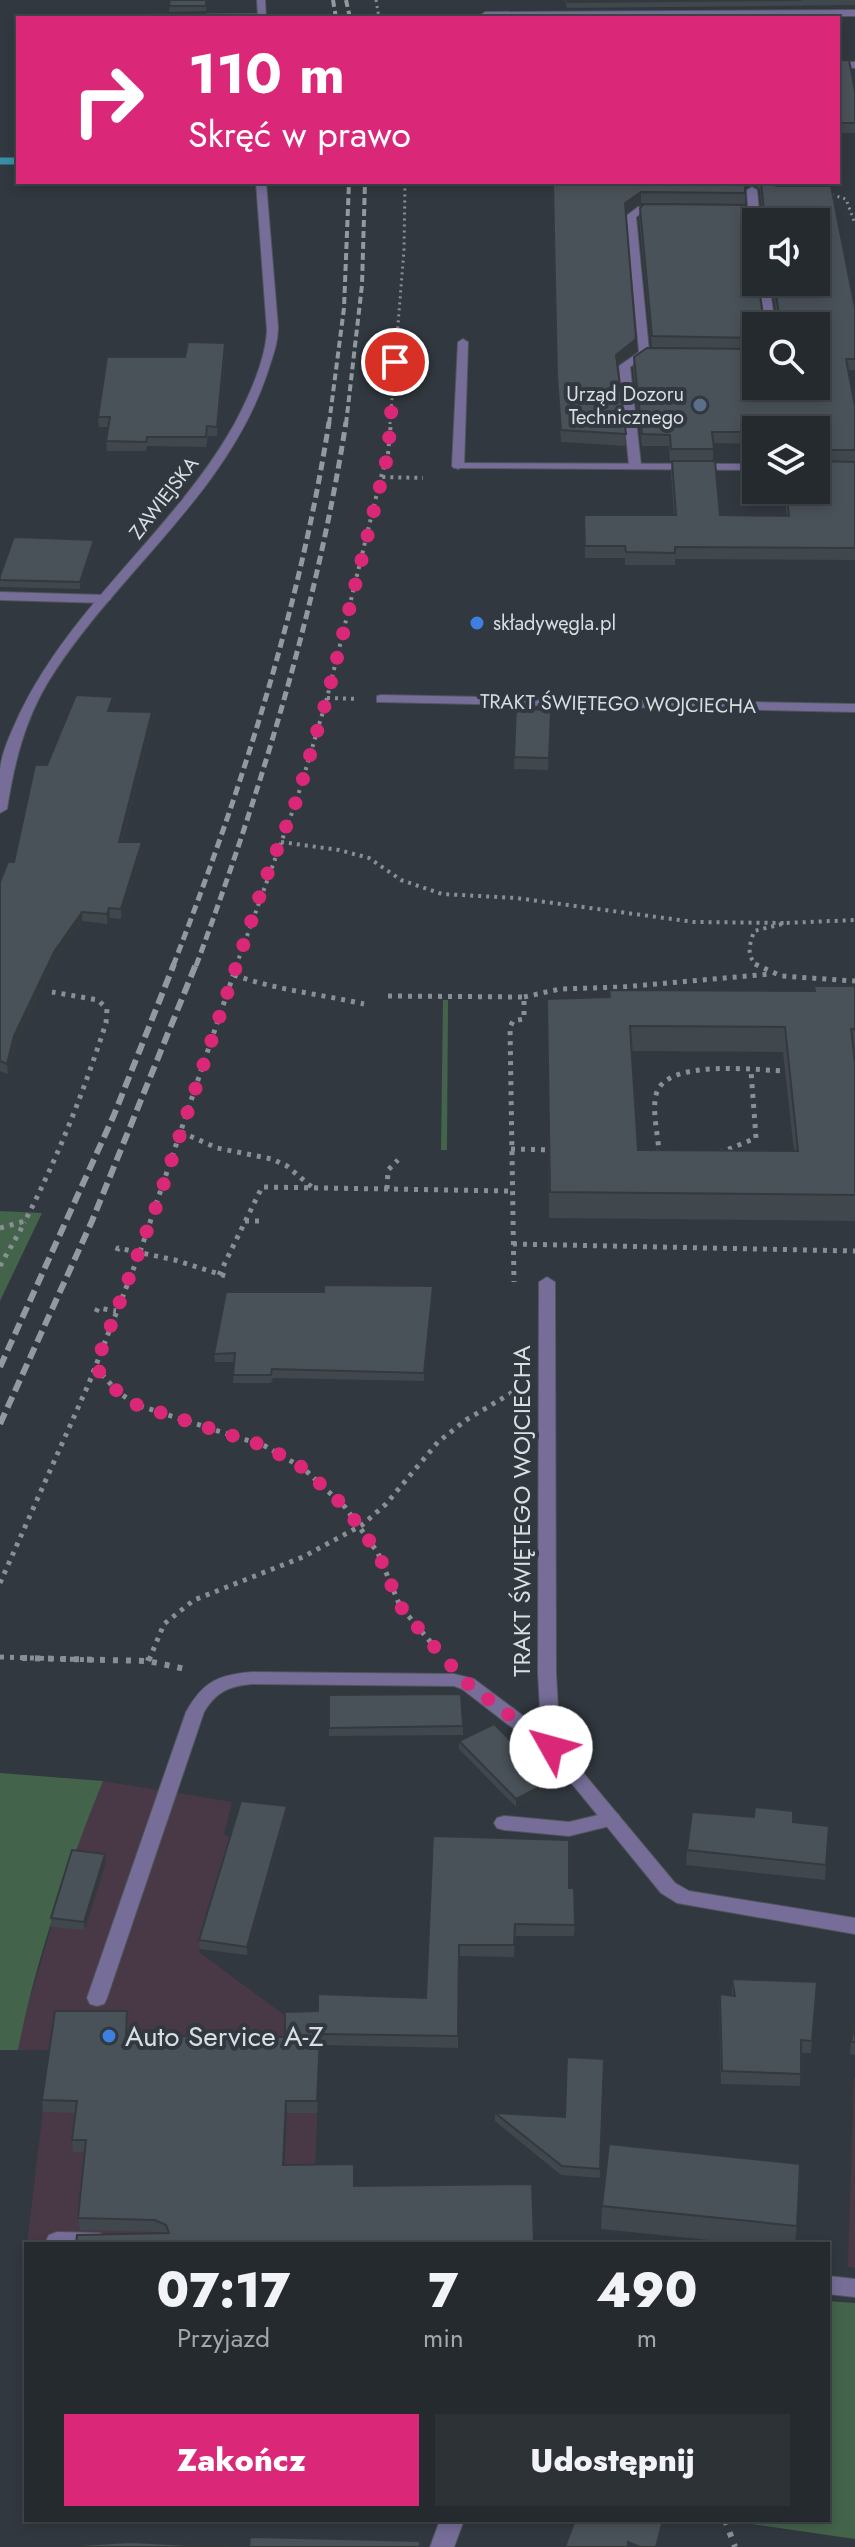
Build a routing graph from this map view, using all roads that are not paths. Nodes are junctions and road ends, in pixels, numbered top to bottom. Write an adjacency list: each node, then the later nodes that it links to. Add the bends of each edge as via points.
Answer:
1 (855, 13): 2 (street)
2 (485, 15)
3 (261, 184): 15 (street, ZAWIEJSKA, via 272,340 263,379 217,460)
4 (752, 190): 5 (street)
5 (753, 208)
6 (669, 209): 10 (street, via 641,209 631,216)
7 (711, 210): 8 (street)
8 (742, 210)
9 (463, 342): 12 (street, via 458,466)
10 (644, 353): 11 (street); 12 (street, via 624,366)
11 (658, 354)
12 (635, 465): 13 (street)
13 (742, 467)
14 (0, 596): 15 (street)
15 (105, 599): 18 (street, ZAWIEJSKA, via 70,641 29,707 15,738)
16 (381, 699): 17 (street, TRAKT ŚWIĘTEGO WOJCIECHA)
17 (855, 708)
18 (0, 809)
19 (547, 1282): 20 (street, TRAKT ŚWIĘTEGO WOJCIECHA)
20 (551, 1747): 21 (street); 24 (street, via 468,1684 442,1678 226,1680 214,1685 195,1712)
21 (611, 1819): 22 (street, via 569,1829); 23 (street, via 668,1888 684,1898)
22 (504, 1823)
23 (855, 1926)
24 (97, 1998)
25 (57, 2241): 26 (street)
26 (86, 2242)
27 (830, 2285): 28 (street)
28 (855, 2288)
29 (451, 2522): 30 (street)
30 (442, 2547)

